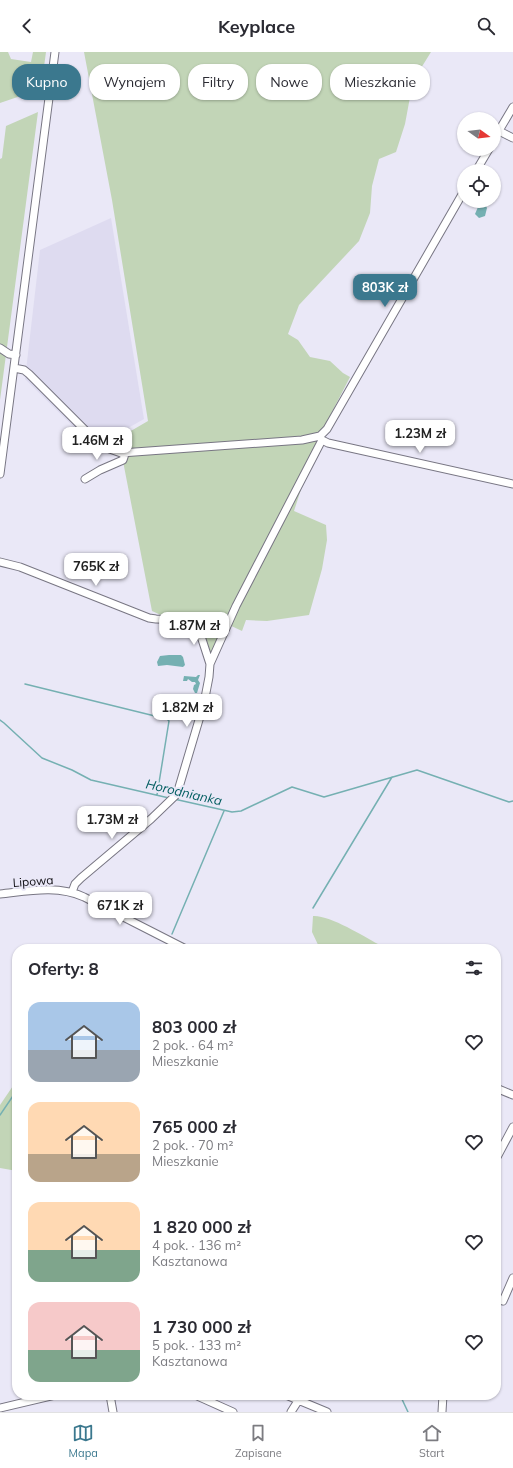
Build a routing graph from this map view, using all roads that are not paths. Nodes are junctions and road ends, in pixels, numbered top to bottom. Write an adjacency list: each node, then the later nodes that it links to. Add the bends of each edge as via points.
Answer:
1 (55, 52): 8 (street)
2 (513, 107): 3 (street)
3 (501, 128)
4 (501, 132): 5 (street)
5 (513, 138)
6 (457, 203): 10 (street)
7 (0, 348): 8 (street)
8 (16, 355): 9 (street)
9 (14, 368): 11 (street, via 29,374 97,442); 12 (street)
10 (321, 438): 11 (street); 14 (street, via 357,450); 16 (street, via 236,606)
11 (125, 454): 13 (street, via 123,460)
12 (0, 474)
13 (85, 479)
14 (513, 484)
15 (0, 562): 16 (street, via 20,567 149,618 192,620 199,630)
16 (210, 664): 17 (street, via 204,704 188,759 173,798 81,878)
17 (72, 892): 18 (street, Lipowa, via 52,889); 19 (street, Lipowa)
18 (0, 894)
19 (175, 944)
20 (501, 1090): 21 (street)
21 (513, 1095)
22 (513, 1127): 23 (street)
23 (501, 1150)
24 (513, 1278): 25 (street)
25 (503, 1301)
26 (29, 1400): 31 (street)
27 (111, 1400): 32 (street)
28 (206, 1400): 33 (street)
29 (443, 1400): 36 (street)
30 (298, 1401): 34 (street); 35 (street)
31 (0, 1408)
32 (112, 1412)
33 (233, 1412)
34 (291, 1412)
35 (327, 1412)
36 (442, 1412)

